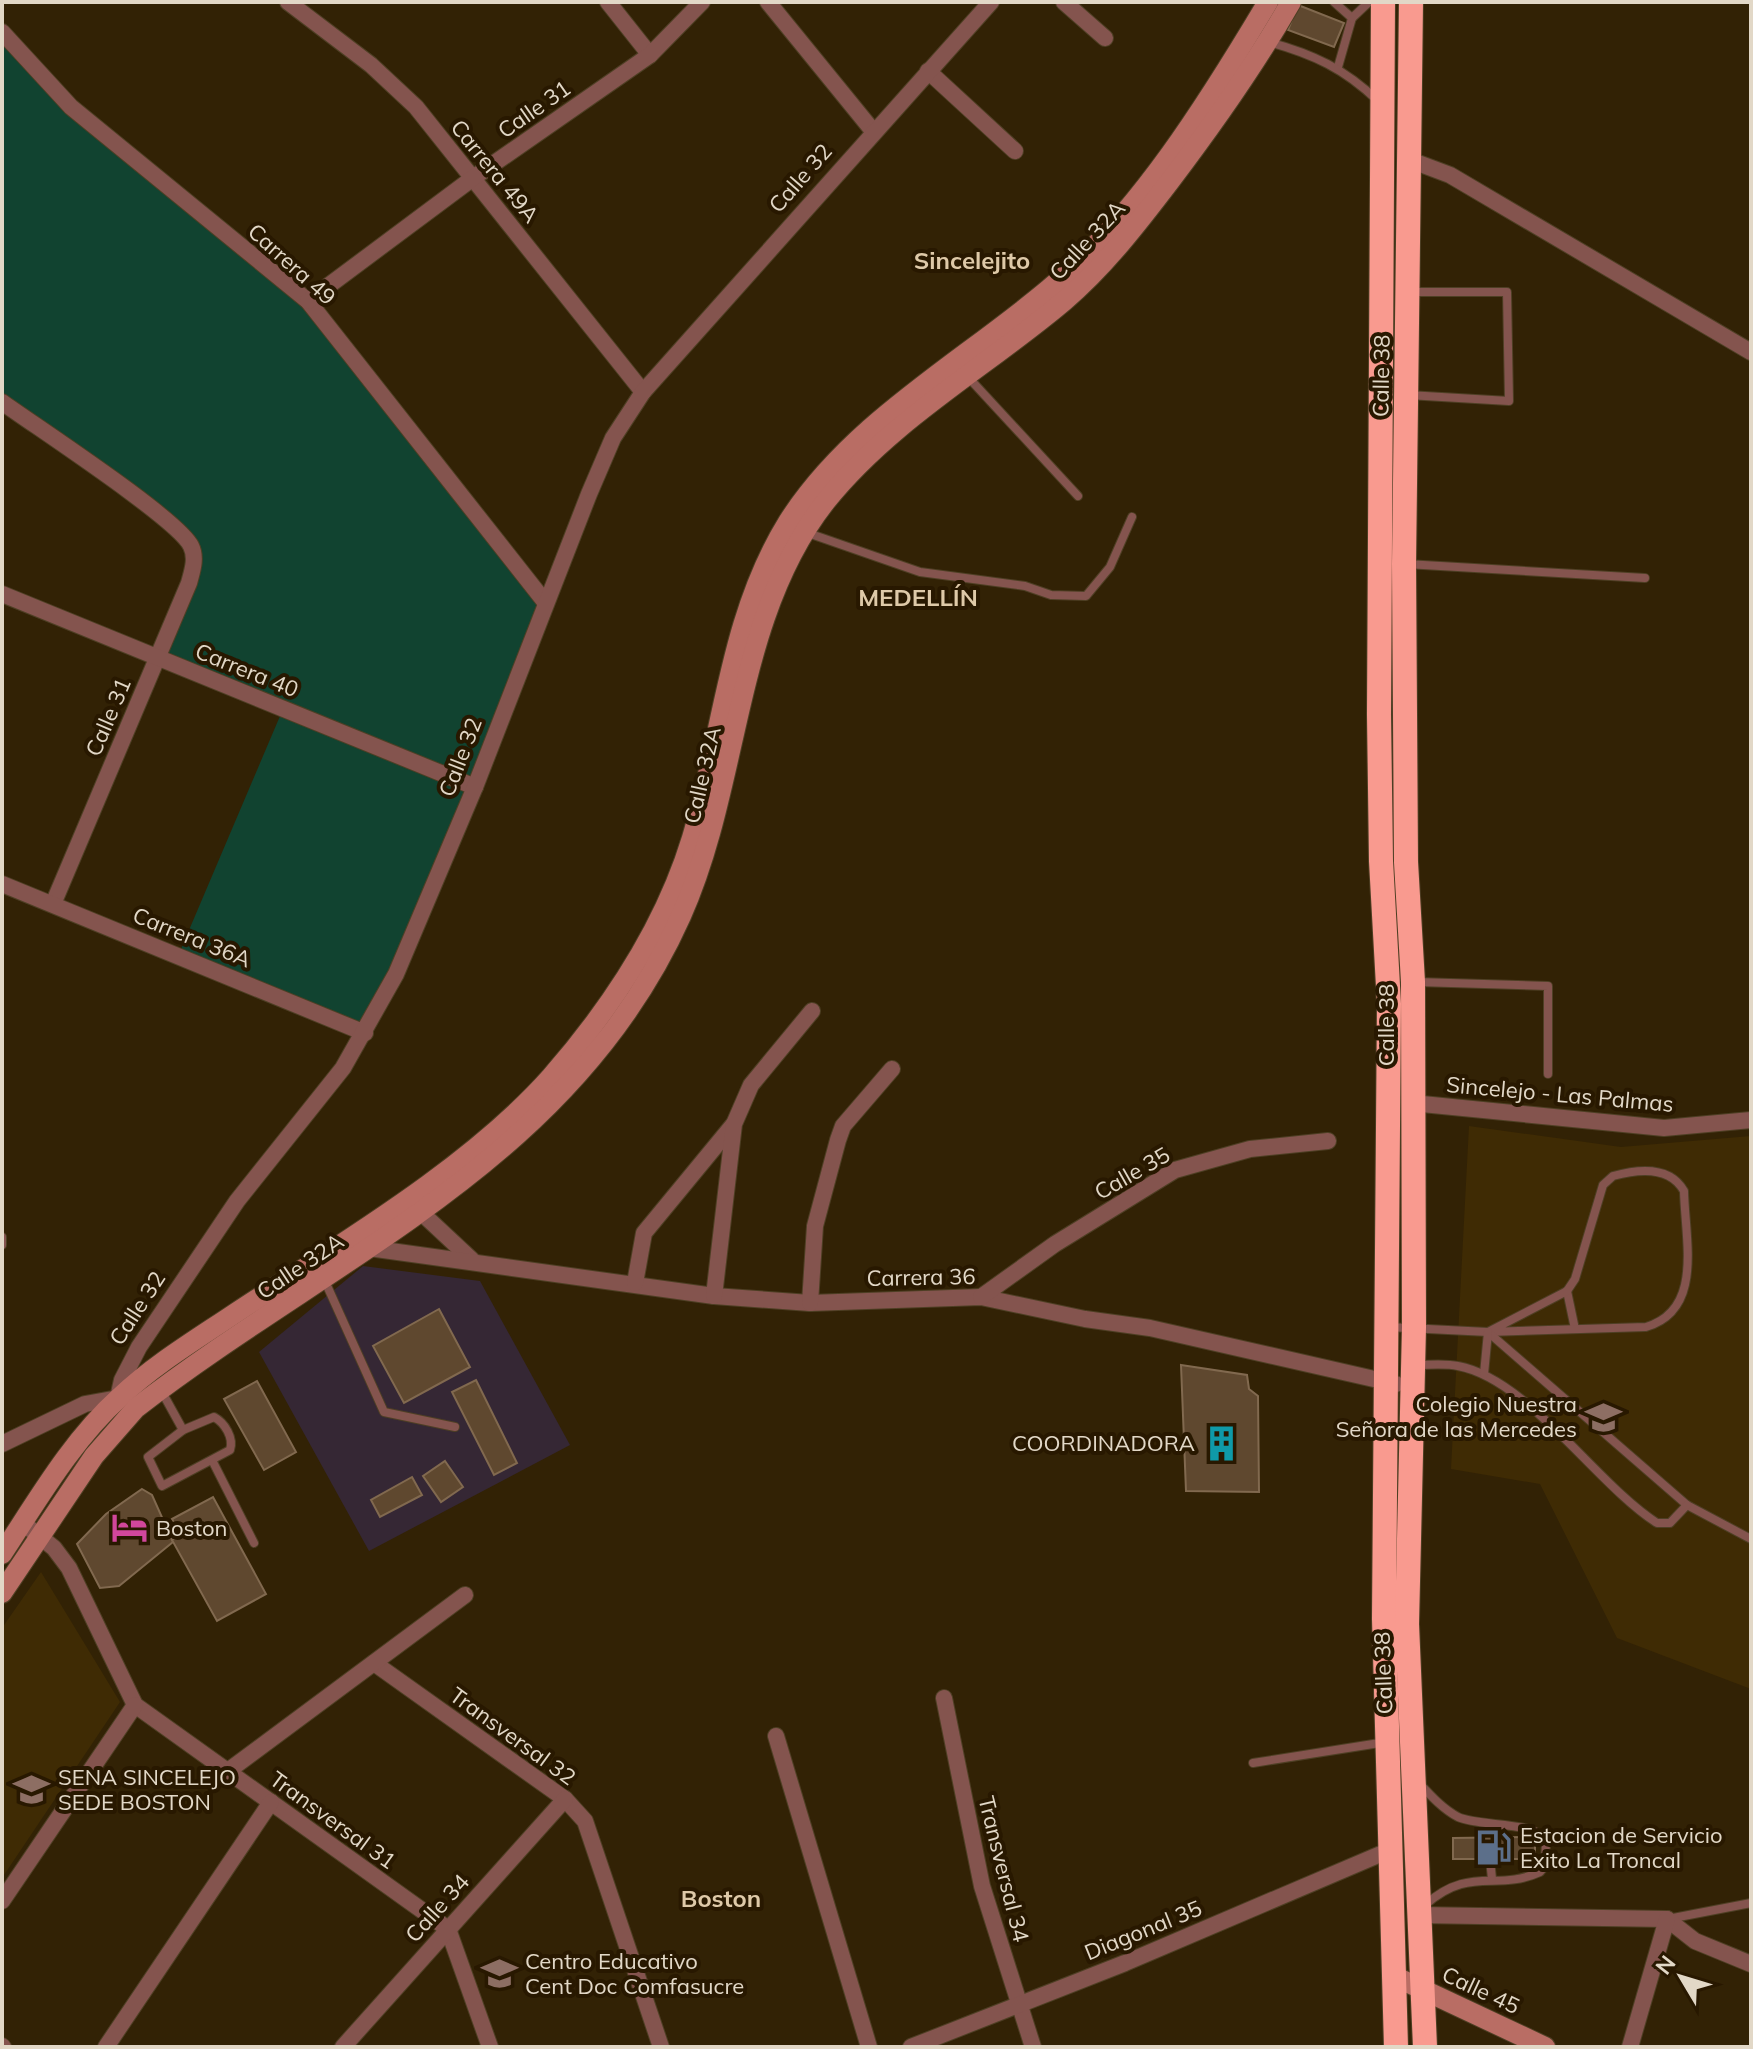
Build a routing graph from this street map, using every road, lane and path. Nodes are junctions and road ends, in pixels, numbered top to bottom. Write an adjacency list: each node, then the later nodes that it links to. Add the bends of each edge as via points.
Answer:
1 (288, 2): 25 (street, Carrera 49A, via 416,107)
2 (608, 2): 17 (street)
3 (702, 2): 17 (street, Calle 31)
4 (768, 2): 22 (street)
5 (991, 2): 19 (street, Calle 32)
6 (1064, 2): 15 (street)
7 (1268, 2): 53 (main road, Calle 32A, via 1221,80 1132,202 1086,253 1053,286 846,451 805,499 753,594 693,835 643,950 549,1078)
8 (1291, 2): 16 (main road, Calle 32A)
9 (1334, 2): 13 (lane)
10 (1369, 2): 13 (lane)
11 (1383, 2): 20 (highway, Calle 38)
12 (1411, 2): 21 (highway, Calle 38)
13 (1352, 18): 18 (lane)
14 (2, 32): 27 (street, Carrera 49, via 71,107)
15 (1105, 38)
16 (1268, 42): 18 (lane); 29 (main road, Calle 32A, via 1238,91 1101,265)
17 (650, 55): 25 (street, Calle 31)
18 (1338, 67): 20 (lane)
19 (928, 71): 22 (street, Calle 32); 23 (street)
20 (1385, 108): 21 (lane); 66 (highway, Calle 38, via 1379,715 1389,1004)
21 (1409, 128): 24 (highway, Calle 38)
22 (873, 131): 30 (street, Calle 32)
23 (1015, 151)
24 (1410, 160): 26 (highway, Calle 38); 28 (street, via 1450,175)
25 (473, 178): 27 (street, Calle 31); 30 (street, Carrera 49A)
26 (1409, 292): 31 (highway, Calle 38); 31 (lane, via 1507,292 1509,401)
27 (308, 301): 39 (street, Carrera 49)
28 (1751, 352)
29 (967, 376): 33 (lane); 35 (main road, Calle 32A, via 861,463)
30 (643, 392): 39 (street, Calle 32, via 613,438)
31 (1407, 395): 36 (highway, Calle 38)
32 (2, 402): 40 (street, Calle 31, via 157,513 191,546 189,583)
33 (1078, 496)
34 (1132, 517): 35 (lane, via 1110,567 1086,596 1051,595 1025,586 920,572)
35 (804, 531): 53 (main road, Calle 32A, via 770,601 757,644 711,840 660,958 607,1041 558,1098 483,1167)
36 (1404, 564): 37 (lane); 44 (highway, Calle 38, via 1406,862)
37 (1645, 578)
38 (2, 594): 40 (street, Carrera 40)
39 (545, 602): 41 (street, Calle 32)
40 (157, 657): 41 (street, Carrera 40); 43 (street, Calle 31)
41 (475, 787): 46 (street, Calle 32, via 396,974)
42 (2, 884): 43 (street, Carrera 36A)
43 (53, 904): 46 (street, Carrera 36A)
44 (1413, 982): 48 (lane, via 1548,986); 49 (highway, Calle 38)
45 (812, 1011): 51 (street, via 751,1085)
46 (365, 1033): 75 (street, Calle 32, via 237,1201 139,1347)
47 (892, 1069): 65 (street, via 843,1126 838,1140 815,1226)
48 (1548, 1074)
49 (1412, 1103): 50 (street, Sincelejo - Las Palmas, via 1664,1128); 67 (highway, Calle 38)
50 (1751, 1120)
51 (734, 1124): 61 (street, via 644,1233); 63 (street)
52 (1328, 1141): 64 (street, Calle 35, via 1250,1149 1175,1170)
53 (413, 1204): 54 (street); 57 (main road, Calle 32A); 75 (main road, Calle 32A, via 195,1341)
54 (436, 1229): 58 (street, via 434,1244); 59 (street)
55 (2, 1237): 56 (lane)
56 (2, 1245)
57 (369, 1248): 58 (street, Carrera 36); 60 (main road, Calle 32A)
58 (424, 1255): 59 (street, Carrera 36)
59 (472, 1260): 61 (street, Carrera 36)
60 (324, 1279): 70 (main road, Calle 32A); 76 (lane, via 384,1412)
61 (635, 1283): 63 (street, Carrera 36)
62 (1567, 1291): 68 (lane); 68 (lane, via 1603,1185 1626,1172 1664,1172 1677,1179 1684,1191 1686,1291 1678,1308 1665,1321 1646,1327); 69 (lane)
63 (714, 1296): 65 (street, Carrera 36)
64 (981, 1297): 65 (street, Carrera 36); 71 (street, Carrera 36)
65 (810, 1303)
66 (1387, 1327): 67 (lane); 71 (highway, Calle 38)
67 (1414, 1327): 69 (lane); 73 (highway, Calle 38)
68 (1575, 1329): 69 (lane)
69 (1488, 1332): 72 (lane); 81 (lane)
70 (206, 1359): 74 (main road, Calle 32A); 75 (main road)
71 (1385, 1374): 73 (street, Carrera 36); 92 (highway, Calle 38)
72 (1484, 1374): 73 (lane, via 1457,1365); 81 (lane, via 1523,1402 1644,1515 1670,1523)
73 (1414, 1375): 95 (highway, Calle 38, via 1407,1624)
74 (160, 1389): 77 (lane); 80 (main road, Calle 32A, via 121,1423)
75 (118, 1398): 78 (street, via 85,1404); 80 (main road, via 110,1423); 82 (main road, Calle 32, via 77,1445)
76 (455, 1427)
77 (183, 1430): 79 (lane, via 208,1418 221,1421 233,1443); 79 (lane, via 148,1457 157,1482 167,1485)
78 (2, 1444)
79 (212, 1460): 84 (lane)
80 (73, 1486): 82 (main road, Calle 32)
81 (1687, 1505): 83 (lane)
82 (31, 1529): 85 (main road, Calle 32); 86 (main road, Calle 32); 90 (street, Transversal 31, via 69,1568)
83 (1751, 1539)
84 (254, 1543)
85 (2, 1554)
86 (2, 1593)
87 (465, 1595): 88 (street)
88 (374, 1663): 94 (street); 96 (street, Transversal 32)
89 (944, 1698): 111 (street, Transversal 34, via 982,1886)
90 (135, 1705): 94 (street, Transversal 31); 103 (street)
91 (776, 1736): 116 (street)
92 (1386, 1742): 93 (lane); 100 (highway, Calle 38)
93 (1253, 1763)
94 (228, 1771): 97 (street, Transversal 31)
95 (1412, 1776): 98 (lane, via 1455,1815); 105 (highway, Calle 38)
96 (565, 1799): 107 (street, Calle 34); 115 (street, Transversal 32, via 585,1821)
97 (271, 1802): 107 (street, Transversal 31); 112 (street)
98 (1489, 1824): 99 (lane); 102 (lane, via 1535,1830 1546,1840 1540,1872)
99 (1490, 1837)
100 (1390, 1850): 109 (highway, Calle 38); 111 (street, Diagonal 35)
101 (1490, 1859): 102 (lane)
102 (1492, 1879): 105 (lane, via 1445,1887)
103 (2, 1901)
104 (1751, 1903): 106 (lane)
105 (1418, 1913): 106 (street); 110 (highway, Calle 38)
106 (1667, 1919): 108 (street, via 1695,1941); 122 (street)
107 (448, 1929): 113 (street, Calle 34); 114 (street)
108 (1751, 1964)
109 (1396, 1977): 110 (main road, Calle 45); 119 (highway, Calle 38)
110 (1424, 1989): 120 (highway, Calle 38); 121 (main road, Calle 45)
111 (1017, 2003): 117 (street, Diagonal 35); 118 (street, Transversal 34)
112 (106, 2047)
113 (343, 2047)
114 (490, 2047)
115 (661, 2047)
116 (869, 2047)
117 (911, 2047)
118 (1033, 2047)
119 (1396, 2047)
120 (1425, 2047)
121 (1545, 2047)
122 (1630, 2047)

